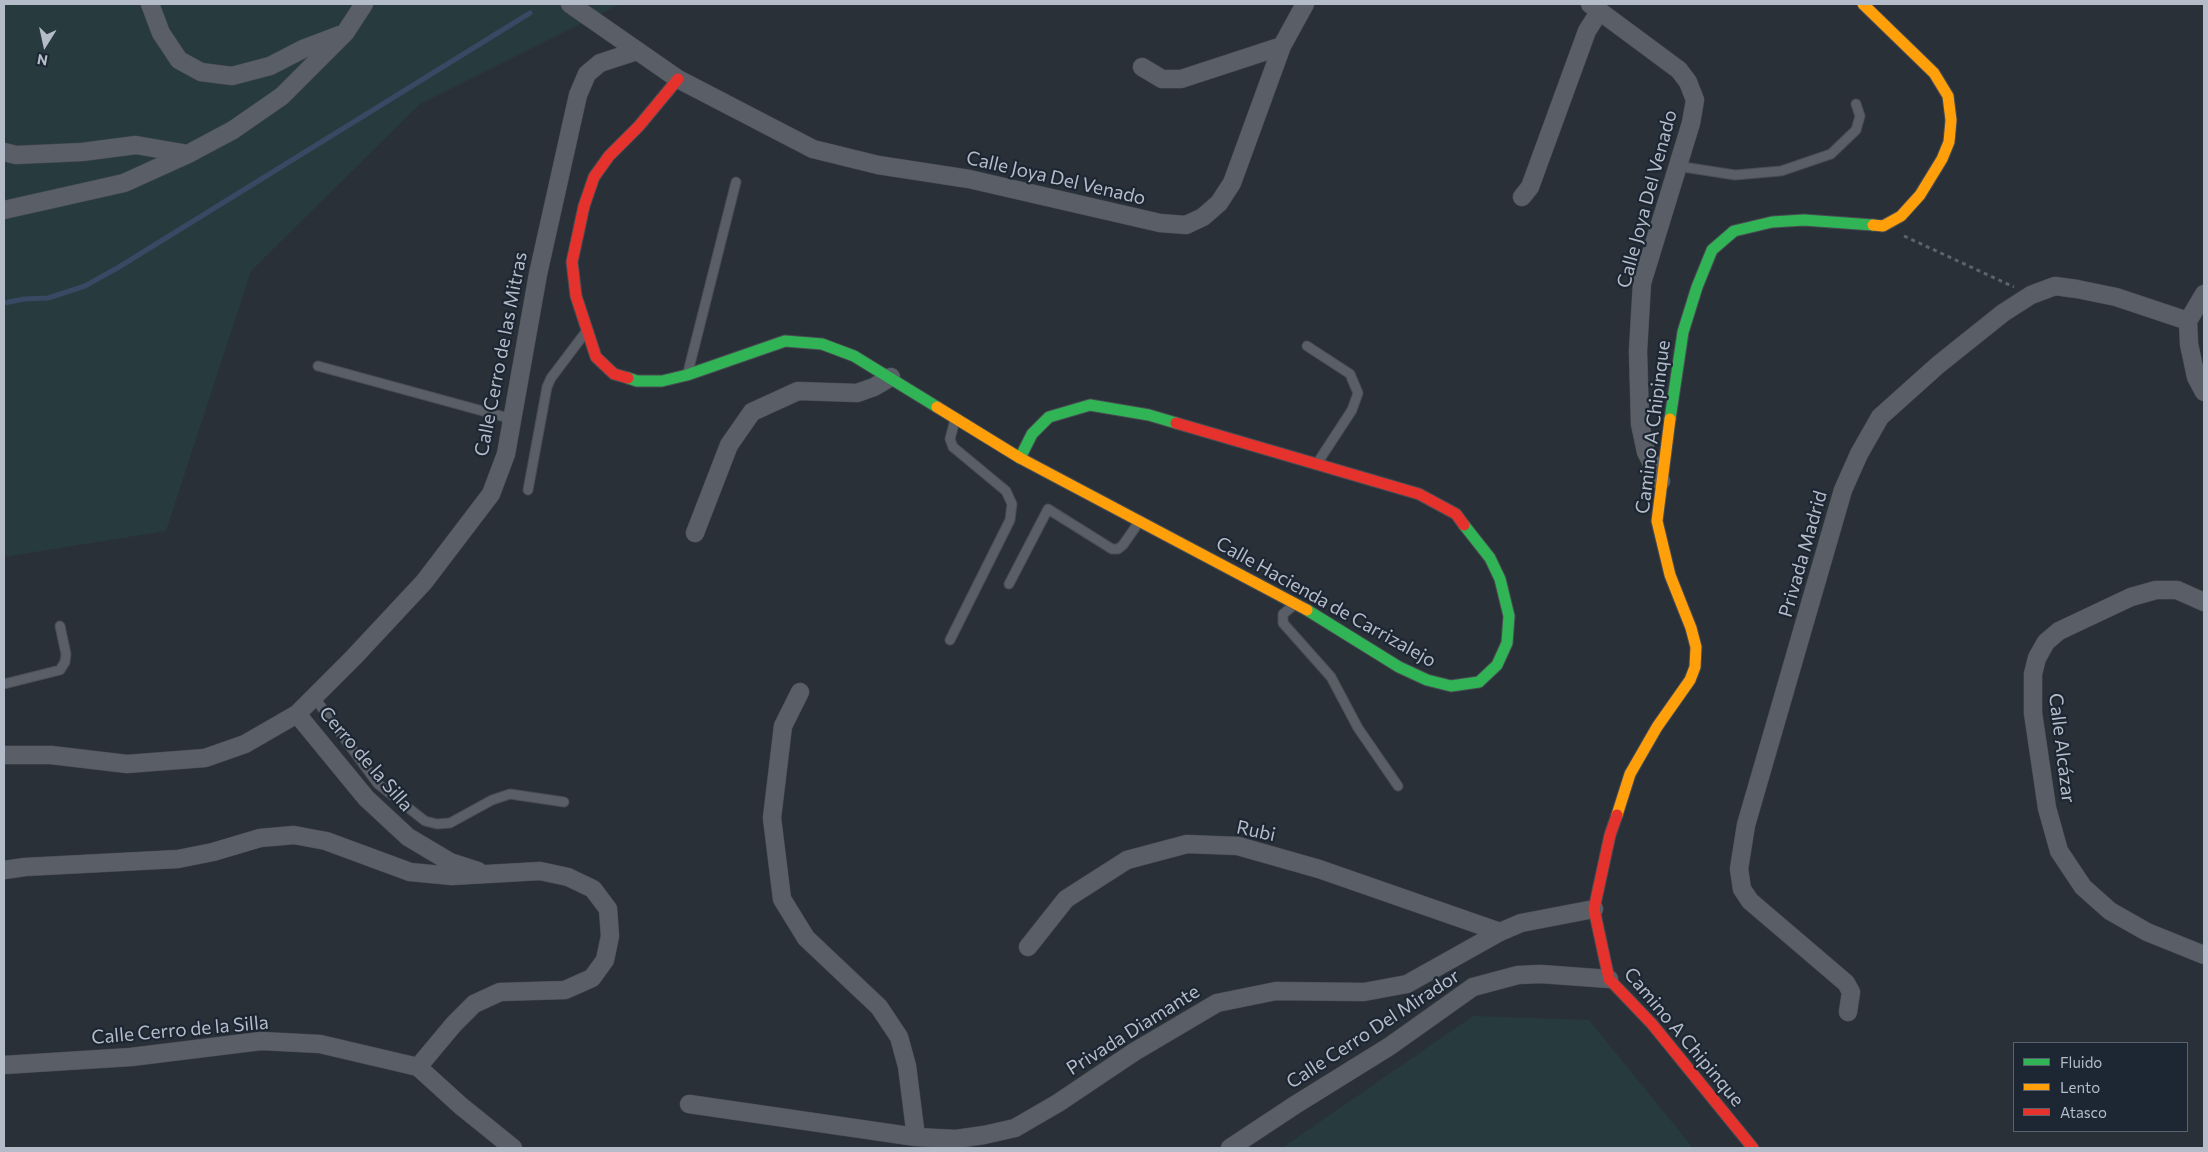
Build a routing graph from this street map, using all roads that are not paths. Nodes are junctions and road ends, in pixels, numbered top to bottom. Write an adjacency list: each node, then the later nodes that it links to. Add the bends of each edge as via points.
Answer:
1 (150, 4): 7 (street, via 161,33 179,60 201,72 232,76)
2 (364, 4): 7 (street)
3 (570, 4): 9 (street, Calle Joya Del Venado)
4 (1305, 4): 8 (street, Calle Joya Del Venado)
5 (1863, 4): 31 (street, Camino A Chipinque, via 1934,73 1948,96 1950,142 1920,195 1901,216 1883,226 1804,220 1772,222 1734,231 1712,250 1683,332)
6 (1595, 8): 15 (street, Calle Joya Del Venado, via 1679,70 1688,82 1695,100); 17 (street, via 1530,187)
7 (345, 33): 14 (street, via 282,96 233,130)
8 (1282, 46): 10 (street, via 1181,79 1162,79); 11 (street, Calle Joya Del Venado, via 1232,183 1218,204 1203,217 1186,224 1160,223 970,179 845,158 813,149)
9 (637, 51): 11 (street, Calle Joya Del Venado); 28 (street, Calle Cerro de las Mitras, via 600,62 587,74 578,95 538,274)
10 (1142, 67)
11 (678, 79): 21 (street, Calle Hacienda de Carrizalejo, via 594,177 572,262 576,296)
12 (1856, 104): 15 (lane, via 1860,116 1856,130 1831,154 1781,171 1735,175)
13 (4, 152): 14 (street, via 16,155 82,152 136,145)
14 (188, 154): 18 (street, via 124,183)
15 (1677, 166): 31 (street, Calle Joya Del Venado, via 1642,283 1638,352 1640,424 1646,452)
16 (736, 182): 24 (lane)
17 (1522, 197)
18 (4, 210)
19 (2204, 294): 20 (street)
20 (2188, 321): 26 (street, via 2196,377); 54 (street, Privada Madrid, via 2116,297 2077,289 2055,286 2031,295 1938,365 1880,417 1859,454 1843,490 1746,825 1739,869 1742,889 1750,901 1846,983 1851,992)
21 (587, 331): 24 (street, Calle Hacienda de Carrizalejo, via 596,357 614,374 637,381 662,381); 32 (lane, via 547,387)
22 (1307, 346): 30 (lane, via 1350,374 1358,393 1352,410)
23 (318, 366): 28 (lane)
24 (687, 375): 25 (street, Calle Hacienda de Carrizalejo, via 785,341 822,344 854,356)
25 (891, 377): 27 (street, Calle Hacienda de Carrizalejo); 34 (street, via 857,392 798,391 752,412 728,444)
26 (2204, 392)
27 (956, 418): 29 (street, Calle Hacienda de Carrizalejo); 39 (lane, via 950,439 953,447 1006,491 1012,504 1010,520)
28 (512, 419): 42 (street, Calle Cerro de las Mitras, via 506,454 491,494 424,582)
29 (1020, 458): 30 (street, Calle Hacienda de Carrizalejo, via 1032,434 1049,417 1090,405 1149,415); 33 (street, Calle Hacienda de Carrizalejo)
30 (1316, 464): 37 (street, Calle Hacienda de Carrizalejo, via 1419,494 1456,514 1482,544 1500,579 1509,616 1507,643 1497,665 1479,682 1451,686 1427,680 1399,667)
31 (1661, 480): 49 (street, Camino A Chipinque, via 1657,520 1670,575 1696,647 1694,667 1690,680 1657,727 1630,774 1610,835)
32 (528, 490)
33 (1139, 522): 35 (lane, via 1123,546 1112,549 1048,509); 37 (street, Calle Hacienda de Carrizalejo)
34 (695, 533)
35 (1010, 584)
36 (2204, 602): 52 (street, Calle Alcázar, via 2177,590 2156,590 2131,596 2058,631 2046,642 2033,674 2033,713 2047,808 2059,852 2083,886 2110,911 2147,932)
37 (1296, 603): 45 (lane, via 1282,614 1283,623 1331,677 1358,728)
38 (60, 626): 40 (lane, via 66,654 60,670)
39 (950, 640)
40 (4, 684)
41 (800, 692): 58 (street, via 783,726 772,818 782,900 806,938 879,1007 900,1038)
42 (314, 697): 43 (street, Calle Cerro de las Mitras); 46 (lane, via 378,784 425,821 450,823 510,794)
43 (297, 714): 44 (street, Calle Cerro de las Mitras, via 245,744 206,758 127,764 51,755); 48 (street, Cerro de la Silla, via 366,798 408,837 450,862)
44 (4, 755)
45 (1398, 786)
46 (564, 802)
47 (4, 870): 48 (street, via 178,859 260,838 294,835 326,841 410,872 452,876)
48 (486, 874): 56 (street, Cerro de la Silla, via 540,871 568,876 594,889 608,909 610,936 605,960 592,978 565,990 500,992 474,1004)
49 (1594, 909): 50 (street, Privada Diamante, via 1521,923); 53 (street, Camino A Chipinque)
50 (1500, 932): 51 (street, Rubi, via 1318,869 1238,846 1187,844 1127,860 1066,899); 58 (street, Privada Diamante, via 1407,984 1364,992 1276,991 1217,1003 1015,1128 956,1139)
51 (1028, 948)
52 (2204, 955)
53 (1609, 980): 60 (street, Calle Cerro Del Mirador, via 1518,975 1473,987 1390,1046); 61 (street, Camino A Chipinque, via 1652,1024)
54 (1848, 1012)
55 (4, 1066): 56 (street, Calle Cerro de la Silla, via 131,1057 261,1041 320,1044)
56 (418, 1067): 59 (street)
57 (689, 1104): 58 (street, Privada Diamante)
58 (916, 1137)
59 (513, 1148)
60 (1230, 1148)
61 (1753, 1148)

